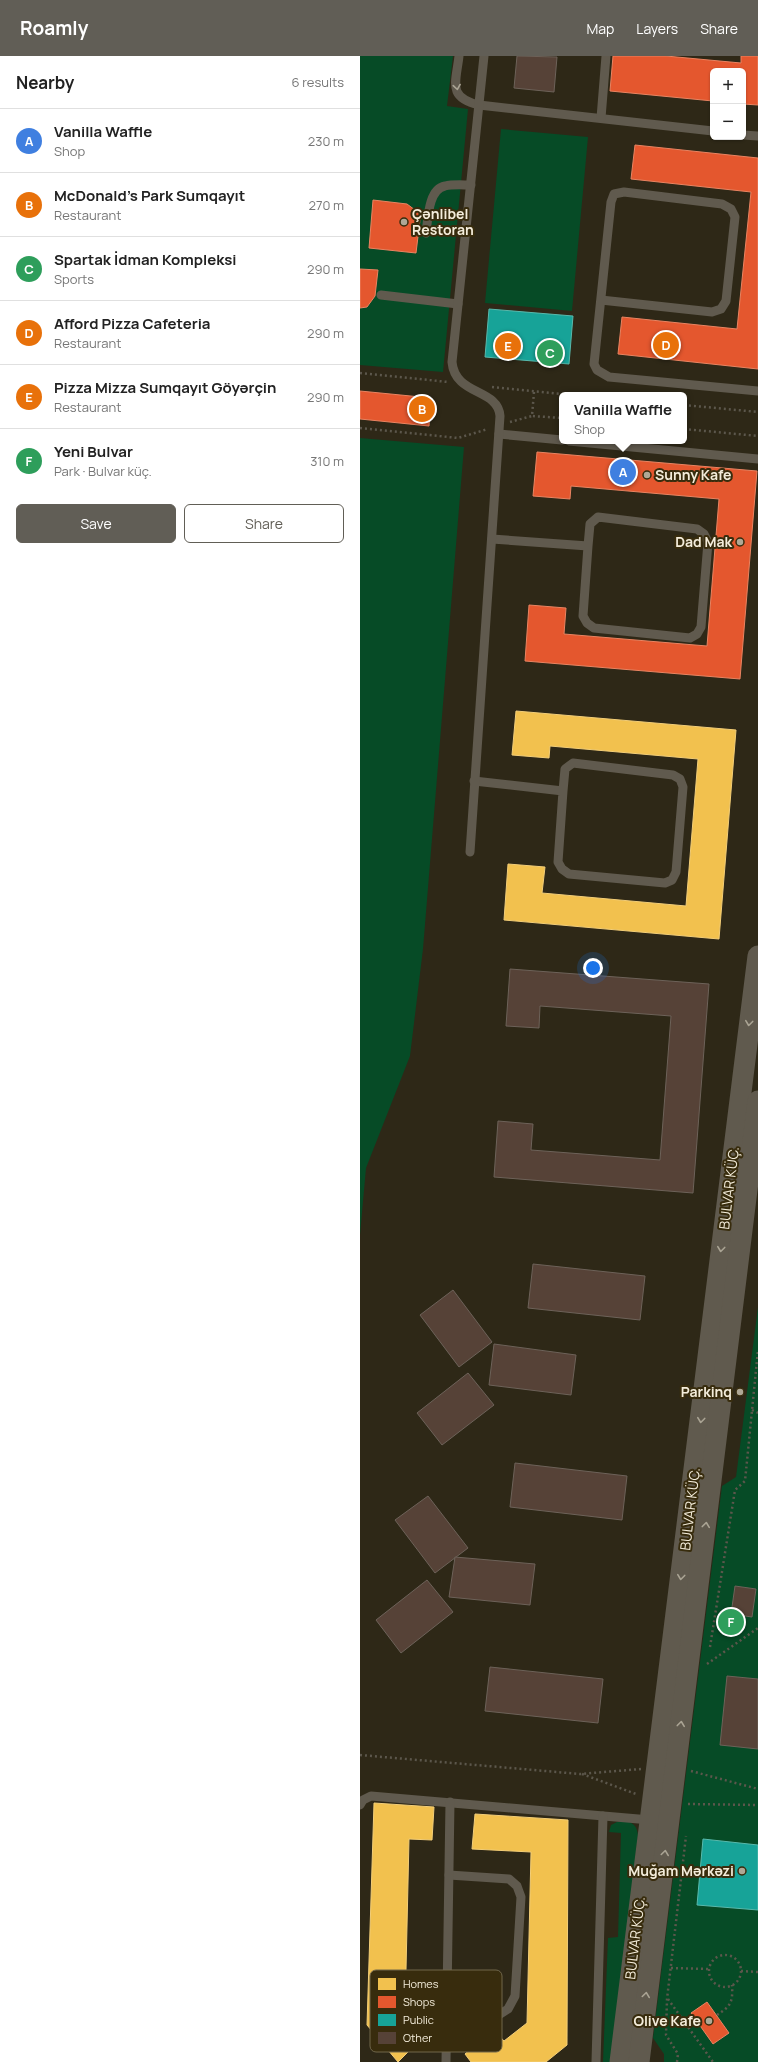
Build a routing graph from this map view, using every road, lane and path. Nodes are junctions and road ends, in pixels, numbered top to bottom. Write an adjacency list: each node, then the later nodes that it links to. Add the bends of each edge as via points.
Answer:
1 (459, 56): 4 (lane, one-way to 4, via 455,88 460,98)
2 (484, 56): 4 (lane)
3 (606, 56): 5 (lane)
4 (479, 105): 5 (lane); 9 (lane)
5 (601, 118): 6 (lane)
6 (710, 131)
7 (746, 135): 8 (lane)
8 (758, 136)
9 (471, 185): 10 (lane, via 444,186 438,189 433,196); 13 (lane)
10 (426, 233)
11 (381, 295): 13 (lane)
12 (601, 300): 12 (lane, via 611,202 614,194 624,192 722,204 731,209 735,217 726,301 721,309 712,312); 16 (lane, via 594,364 603,374 610,377)
13 (458, 304): 24 (lane, via 453,371 458,380 495,403 499,409)
14 (360, 373): 15 (path)
15 (442, 381)
16 (758, 391)
17 (559, 394): 20 (path, via 534,392)
18 (687, 405): 19 (path)
19 (758, 412)
20 (532, 416): 21 (path); 24 (path)
21 (559, 418)
22 (360, 428): 24 (path, via 458,438)
23 (687, 429): 25 (path)
24 (499, 430): 26 (lane); 29 (lane)
25 (758, 436)
26 (559, 440)
27 (600, 444): 28 (lane)
28 (758, 459)
29 (492, 539): 30 (lane); 31 (lane)
30 (588, 546): 30 (lane, via 590,524 598,517 697,529 704,534 708,542 701,627 697,634 690,638 594,628 587,623 583,616)
31 (474, 781): 32 (lane); 33 (lane)
32 (563, 791): 32 (lane, via 565,769 573,763 673,775 680,779 683,787 676,872 672,880 658,883 569,874 562,869 558,862)
33 (470, 852)
34 (758, 956): 36 (street, BULVAR KÜÇ., one-way to 36)
35 (758, 1101): 36 (street, BULVAR KÜÇ.)
36 (744, 1142): 45 (street, BULVAR KÜÇ., via 705,1462)
37 (758, 1350): 38 (path)
38 (758, 1357): 39 (path)
39 (752, 1410): 40 (path); 42 (path, via 744,1481 735,1490)
40 (758, 1412)
41 (758, 1628): 42 (path)
42 (707, 1663): 43 (path)
43 (706, 1670)
44 (360, 1755): 45 (path, via 580,1774)
45 (683, 1770): 46 (path); 52 (street, BULVAR KÜÇ.); 64 (street, BULVAR KÜÇ., one-way to 45)
46 (758, 1789)
47 (691, 1798): 50 (path)
48 (450, 1802): 49 (lane, via 371,1796); 51 (lane); 54 (lane)
49 (360, 1805)
50 (689, 1812)
51 (603, 1816): 52 (lane); 65 (lane)
52 (650, 1820): 64 (street, BULVAR KÜÇ.)
53 (687, 1828): 55 (path)
54 (449, 1875): 57 (lane); 62 (lane, via 509,1879 517,1886 521,1897 515,1996 508,2009)
55 (671, 1968): 56 (path); 61 (path)
56 (708, 1969): 58 (path, via 714,1958 726,1954 734,1957); 60 (path, via 710,1978 716,1984 724,1987)
57 (447, 1970)
58 (741, 1971): 59 (path); 60 (path, via 739,1979)
59 (758, 1972)
60 (732, 1985): 63 (path, via 732,1999 727,2008)
61 (667, 1998): 68 (path, via 666,2035 678,2054); 69 (path)
62 (502, 2013)
63 (717, 2015)
64 (633, 2025): 66 (street, BULVAR KÜÇ.); 67 (street, BULVAR KÜÇ.)
65 (596, 2062)
66 (620, 2062)
67 (639, 2062)
68 (677, 2062)
69 (713, 2062)

